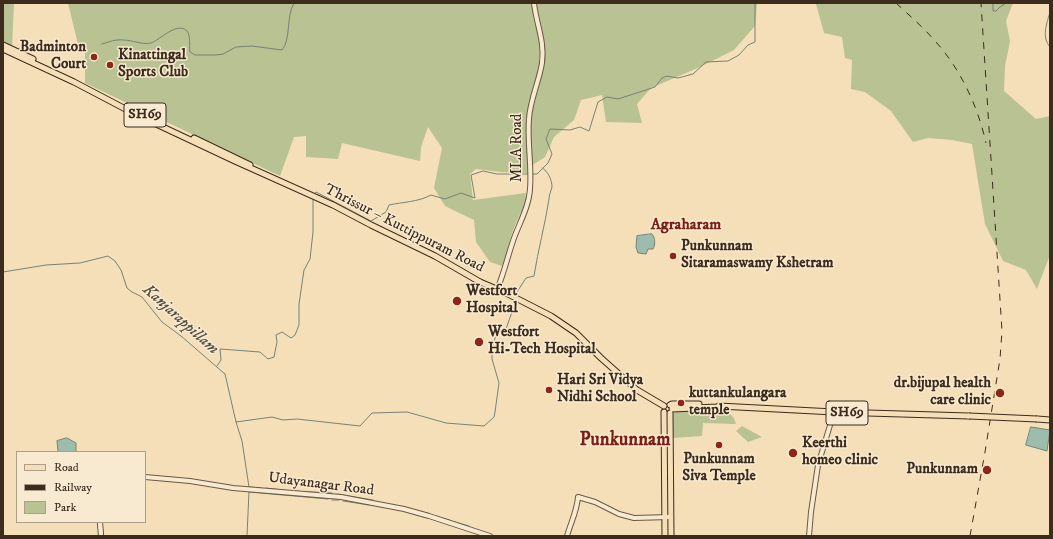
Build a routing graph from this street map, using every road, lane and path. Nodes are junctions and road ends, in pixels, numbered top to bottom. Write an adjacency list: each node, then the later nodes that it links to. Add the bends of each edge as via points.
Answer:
1 (534, 3): 5 (street, MLA Road, via 541,34 542,63 529,111 530,190)
2 (3, 45): 4 (main road, Thrissur – Kuttippuram Road / SH69, via 284,180)
3 (3, 49): 4 (main road, Thrissur – Kuttippuram Road, via 135,114)
4 (287, 184): 5 (main road, Thrissur – Kuttippuram Road / SH69, via 410,243)
5 (497, 290): 6 (main road, Thrissur – Kuttippuram Road / SH69, via 551,316 576,332 624,380)
6 (669, 410): 7 (main road, SH69, via 720,406); 10 (main road, Thrissur – Kuttippuram Road)
7 (834, 412): 8 (main road, SH69, bridge); 17 (street, via 818,465)
8 (1050, 420)
9 (146, 477): 13 (street, Udayanagar Road, via 249,490 341,497 429,516)
10 (668, 517): 14 (street, via 634,518 578,497); 15 (main road); 16 (main road)
11 (100, 523): 12 (main road)
12 (101, 536)
13 (490, 536)
14 (567, 536)
15 (665, 536)
16 (670, 536)
17 (809, 536)

